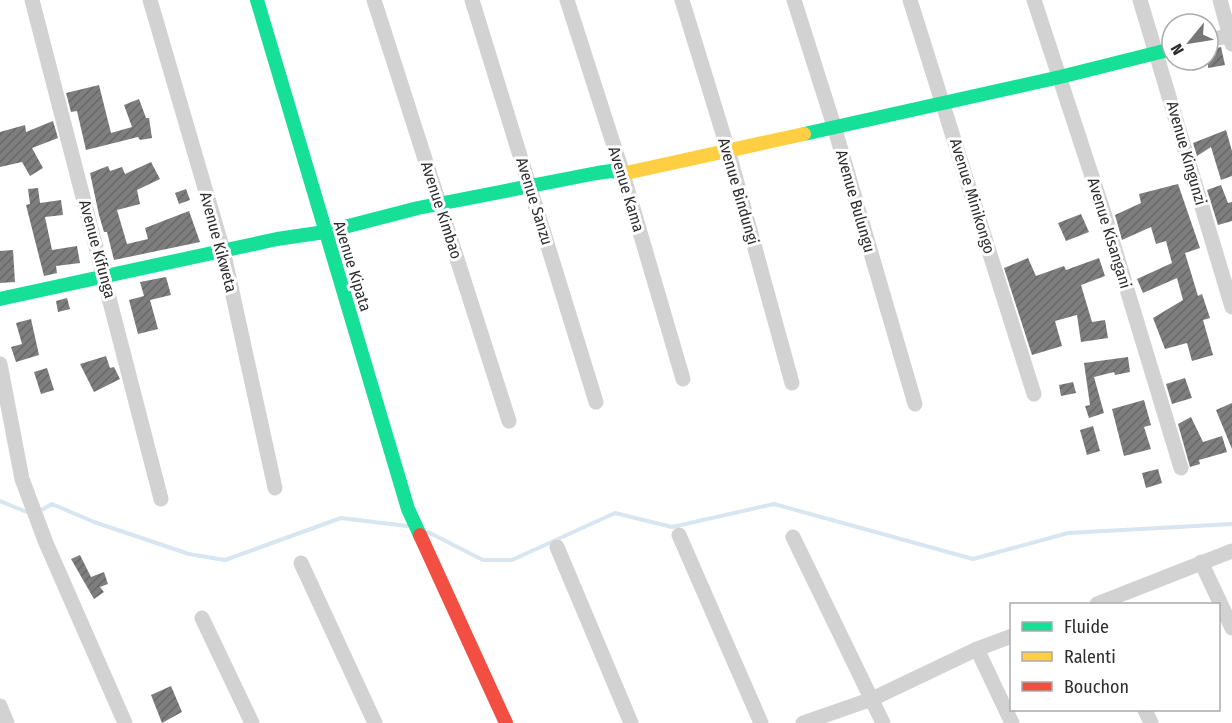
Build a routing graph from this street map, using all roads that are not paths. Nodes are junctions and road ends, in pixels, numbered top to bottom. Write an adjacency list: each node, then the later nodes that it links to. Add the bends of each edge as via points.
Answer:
1 (32, 0): 26 (street, Avenue Kifunga)
2 (150, 0): 25 (street, Avenue Kikweta)
3 (257, 0): 24 (street, Avenue Kipata)
4 (374, 0): 23 (street, Avenue Kimbao)
5 (472, 0): 22 (street, Avenue Sanzu)
6 (567, 0): 21 (street, Avenue Kama)
7 (682, 0): 20 (street, Avenue Bindungi)
8 (794, 0): 19 (street, Avenue Bulungu)
9 (910, 0): 18 (street, Avenue Minikongo)
10 (1034, 0): 17 (street, Avenue Kisangani)
11 (1140, 0): 14 (street, Avenue Kingunzi)
12 (1220, 0): 13 (street)
13 (1231, 38)
14 (1160, 41)
15 (1160, 52): 17 (street)
16 (1170, 72): 28 (street, Avenue Kingunzi)
17 (1060, 77): 18 (street); 36 (street, Avenue Kisangani)
18 (944, 103): 19 (street); 32 (street, Avenue Minikongo)
19 (834, 126): 20 (street); 34 (street, Avenue Bulungu)
20 (728, 150): 21 (street); 31 (street, Avenue Bindungi)
21 (623, 174): 22 (street, via 597,173); 30 (street, Avenue Kama)
22 (531, 188): 23 (street); 33 (street, Avenue Sanzu)
23 (441, 205): 24 (street); 35 (street, Avenue Kimbao)
24 (325, 232): 25 (street); 56 (street, Avenue Kipata, via 408,509)
25 (223, 250): 26 (street); 37 (street, Avenue Kikweta)
26 (106, 276): 27 (street); 38 (street, Avenue Kifunga)
27 (0, 299)
28 (1232, 307)
29 (0, 364): 53 (street, via 22,479)
30 (683, 379)
31 (792, 383)
32 (1034, 394)
33 (596, 402)
34 (915, 404)
35 (509, 421)
36 (1181, 468)
37 (275, 488)
38 (161, 499)
39 (679, 535): 58 (street)
40 (793, 537): 50 (street)
41 (557, 547): 57 (street)
42 (1232, 551): 43 (street)
43 (1201, 562): 45 (street); 47 (street)
44 (301, 563): 55 (street)
45 (1099, 603)
46 (202, 618): 54 (street)
47 (1232, 628)
48 (1010, 636): 49 (street)
49 (977, 649): 50 (street); 61 (street)
50 (872, 699): 59 (street); 60 (street)
51 (0, 706): 52 (street)
52 (7, 723)
53 (125, 723)
54 (252, 723)
55 (375, 723)
56 (506, 723)
57 (631, 723)
58 (760, 723)
59 (803, 723)
60 (883, 723)
61 (1012, 723)

